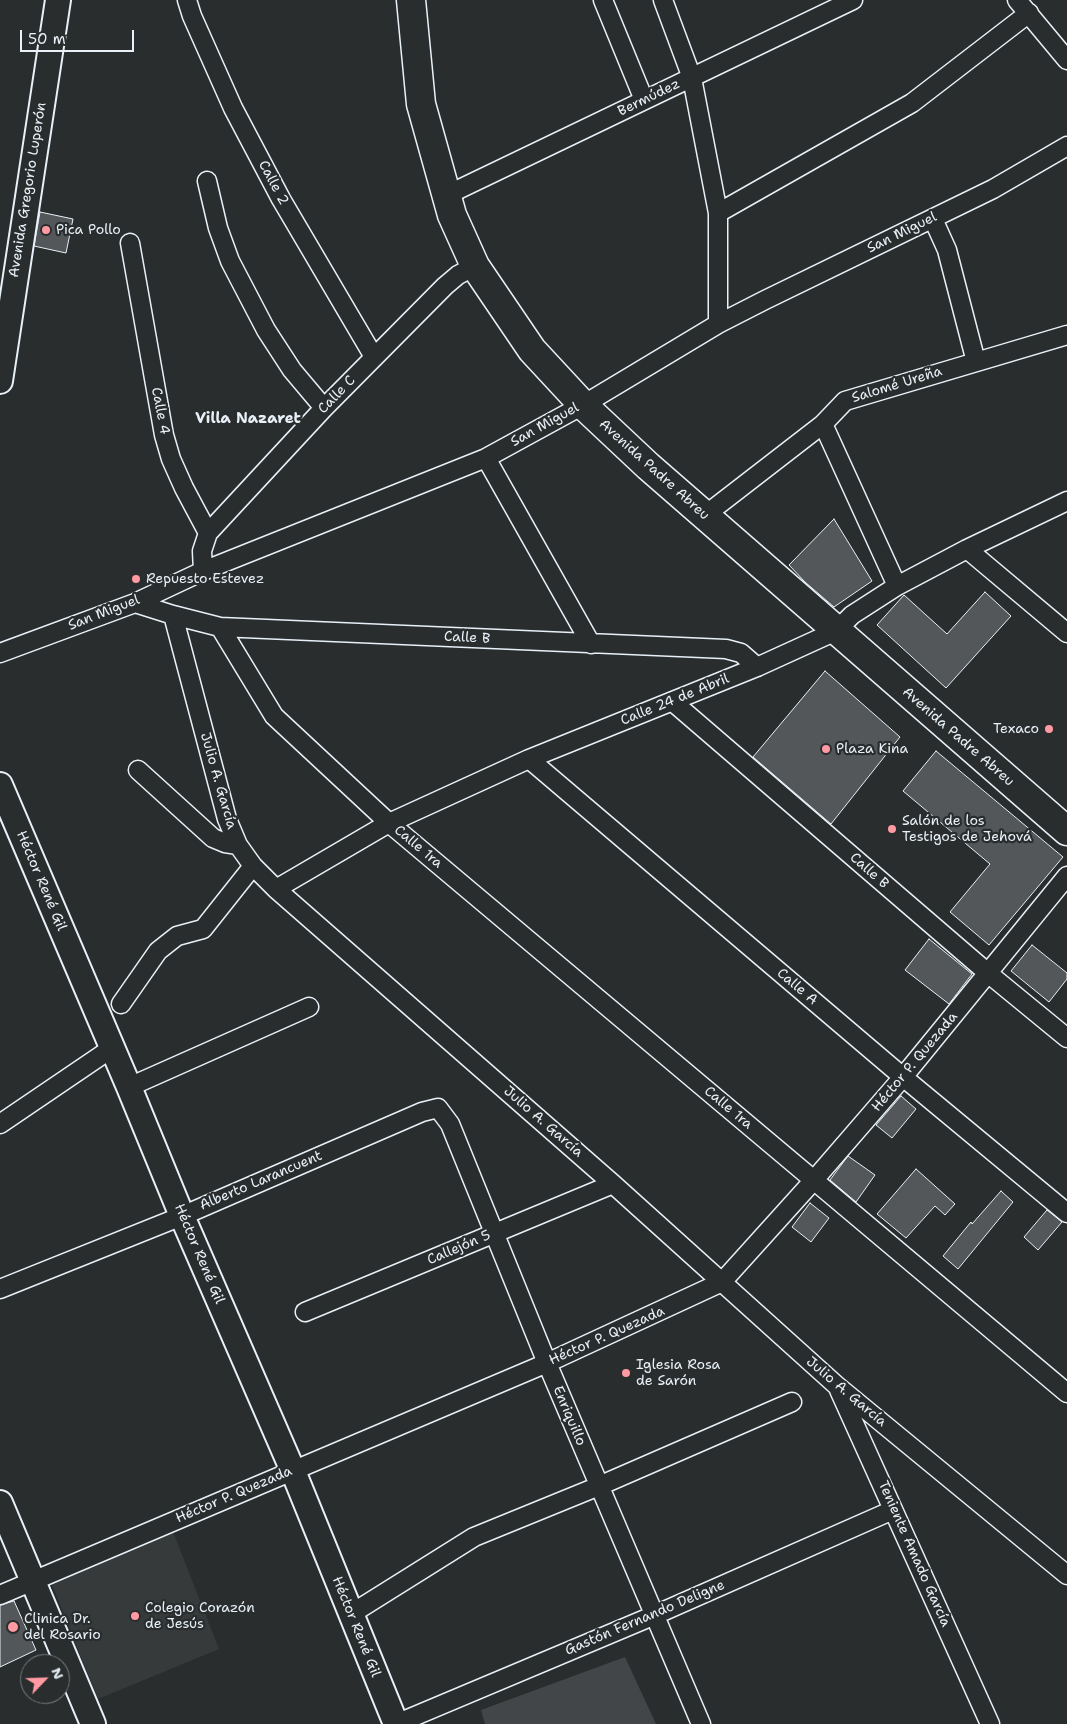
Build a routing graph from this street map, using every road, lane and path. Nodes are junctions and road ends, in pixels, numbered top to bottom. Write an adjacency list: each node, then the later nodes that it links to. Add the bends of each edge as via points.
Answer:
1 (58, 0): 19 (street, Avenida Gregorio Luperón)
2 (188, 0): 22 (street, Calle 2, via 233,108 281,199)
3 (411, 0): 14 (main road, Avenida Padre Abreu, via 420,104)
4 (603, 0): 11 (street)
5 (663, 0): 10 (street)
6 (1017, 0): 8 (street)
7 (843, 2): 10 (street, Bermúdez)
8 (1028, 13): 9 (street); 15 (street, via 912,103)
9 (1064, 50)
10 (692, 78): 11 (street, Bermúdez); 15 (street)
11 (644, 100): 14 (street, Bermúdez)
12 (1067, 146): 16 (street, San Miguel, via 993,189)
13 (206, 181): 26 (street, via 230,262 266,330 292,370)
14 (445, 196): 18 (main road, Avenida Padre Abreu)
15 (718, 213): 20 (street)
16 (933, 218): 20 (street, San Miguel); 23 (street, via 947,250)
17 (130, 243): 31 (street, Calle 4, via 164,435 184,488)
18 (475, 266): 22 (street, Calle C, via 445,286); 25 (main road, Avenida Padre Abreu, via 532,350)
19 (6, 299): 24 (street, Avenida Gregorio Luperón)
20 (718, 324): 25 (street, San Miguel)
21 (1067, 335): 23 (street, Salomé Ureña)
22 (374, 357): 26 (street, Calle C)
23 (976, 362): 27 (street, Salomé Ureña, via 845,401)
24 (0, 381)
25 (583, 405): 28 (street, San Miguel); 30 (main road, Avenida Padre Abreu)
26 (324, 408): 31 (street, Calle C)
27 (823, 424): 30 (street, Salomé Ureña); 34 (street)
28 (486, 458): 33 (street, San Miguel); 40 (street)
29 (1067, 501): 32 (street, Calle 24 de Abril)
30 (704, 516): 38 (main road, Avenida Padre Abreu)
31 (208, 533): 33 (street, via 202,551)
32 (967, 549): 34 (street, Calle 24 de Abril); 39 (street)
33 (203, 571): 35 (street, San Miguel)
34 (897, 586): 38 (street, Calle 24 de Abril, via 852,615)
35 (135, 603): 36 (street); 41 (street, San Miguel)
36 (173, 615): 37 (street, Calle B); 49 (street, Julio A. García, via 227,819)
37 (220, 627): 40 (street, Calle B); 47 (street, Calle 1ra, via 274,716)
38 (836, 631): 42 (street, Calle 24 de Abril); 48 (main road, Avenida Padre Abreu)
39 (1067, 633)
40 (592, 644): 42 (street, Calle B, via 726,649 741,653)
41 (0, 653)
42 (757, 667): 43 (street, Calle 24 de Abril)
43 (673, 702): 44 (street, Calle 24 de Abril); 53 (street, Calle B)
44 (529, 759): 47 (street, Calle 24 de Abril); 58 (street, Calle A)
45 (138, 770): 49 (street, via 212,838)
46 (0, 785): 57 (street, Héctor René Gil)
47 (389, 822): 52 (street, Calle 24 de Abril); 62 (street, Calle 1ra)
48 (1067, 831)
49 (238, 845): 50 (street, Julio A. García)
50 (254, 866): 52 (street, Julio A. García); 54 (street, via 203,929 176,936 158,951)
51 (1067, 876): 53 (street, Héctor P. Quezada)
52 (276, 889): 63 (street, Julio A. García)
53 (989, 974): 56 (street, Calle B); 58 (street, Héctor P. Quezada)
54 (121, 1004)
55 (309, 1006): 59 (street)
56 (1067, 1038)
57 (112, 1048): 59 (street, Héctor René Gil); 61 (street)
58 (903, 1077): 62 (street, Héctor P. Quezada); 64 (street, Calle A)
59 (129, 1086): 65 (street, Héctor René Gil)
60 (438, 1108): 65 (street, Alberto Larancuent, via 413,1115); 66 (street, Enriquillo, via 450,1124)
61 (0, 1124)
62 (814, 1180): 67 (street, Héctor P. Quezada); 72 (street, Calle 1ra)
63 (613, 1184): 66 (street, Callejón 5); 67 (street, Julio A. García)
64 (1067, 1214)
65 (182, 1216): 68 (street, Alberto Larancuent); 74 (street, Héctor René Gil)
66 (494, 1234): 69 (street, Callejón 5); 70 (street, Enriquillo)
67 (722, 1282): 70 (street, Héctor P. Quezada); 71 (street, Julio A. García)
68 (0, 1289)
69 (305, 1312)
70 (547, 1363): 74 (street, Héctor P. Quezada); 75 (street, Enriquillo)
71 (836, 1385): 77 (street, Teniente Amado García); 78 (street, Julio A. García)
72 (1067, 1393)
73 (792, 1402): 75 (street)
74 (293, 1471): 79 (street, Héctor P. Quezada); 81 (street, Héctor René Gil)
75 (599, 1486): 81 (street, via 474,1537); 82 (street, Enriquillo)
76 (0, 1503): 79 (street)
77 (893, 1510): 82 (street, Gastón Fernando Deligne); 86 (street, Teniente Amado García)
78 (1067, 1575)
79 (32, 1582): 80 (street, Héctor P. Quezada); 83 (street)
80 (0, 1595)
81 (351, 1614): 84 (street, Héctor René Gil)
82 (655, 1615): 84 (street, Gastón Fernando Deligne); 85 (street, Enriquillo)
83 (93, 1724)
84 (396, 1724)
85 (702, 1724)
86 (990, 1724)

